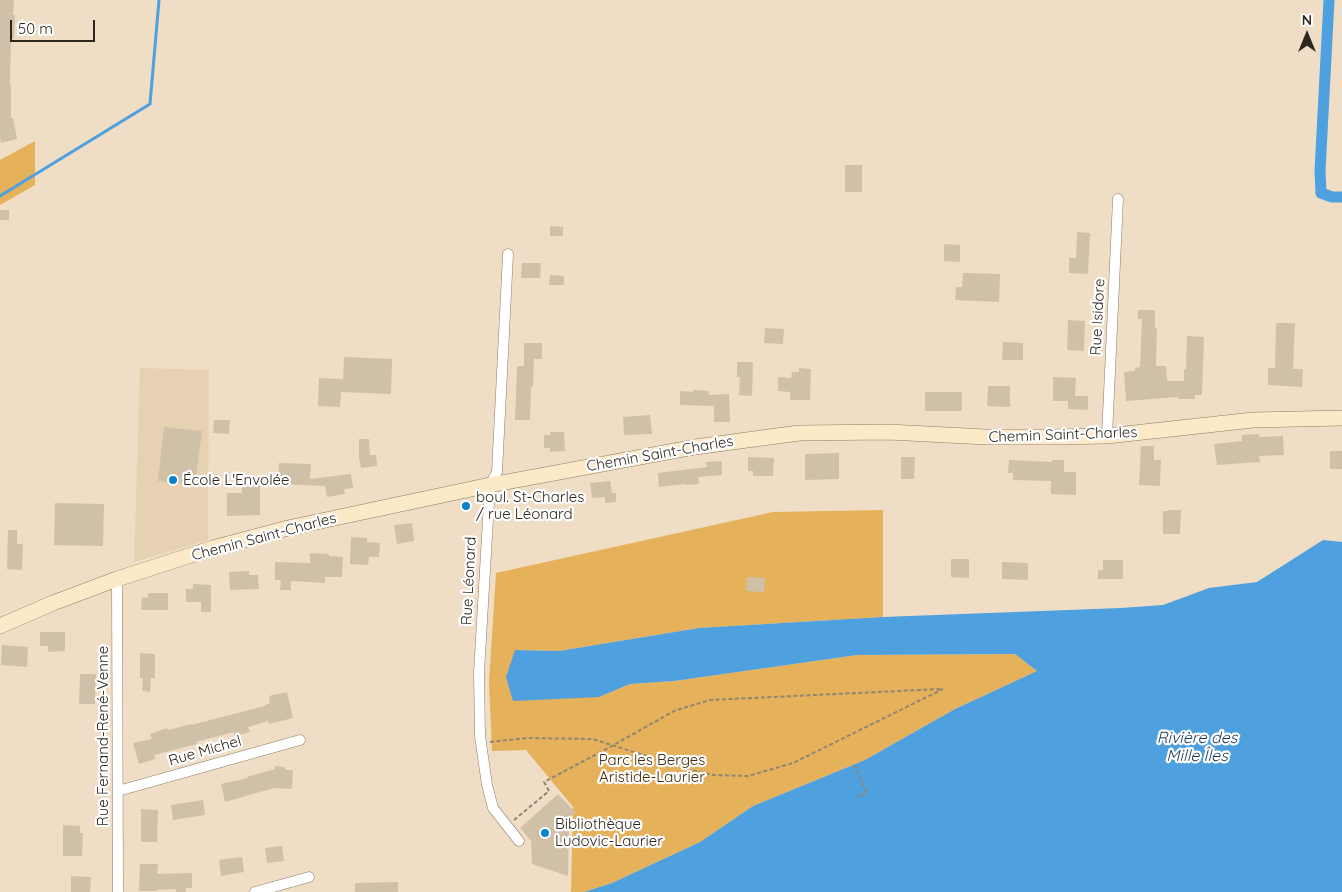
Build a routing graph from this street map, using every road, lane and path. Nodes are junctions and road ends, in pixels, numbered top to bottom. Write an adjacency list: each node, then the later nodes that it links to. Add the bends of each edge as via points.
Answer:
1 (1118, 199): 4 (street, Rue Isidore)
2 (508, 254): 5 (street, Rue Léonard, via 497,472)
3 (1342, 418): 4 (main road, Chemin Saint-Charles, via 1253,420)
4 (1107, 436): 5 (main road, Chemin Saint-Charles, via 799,433 694,447)
5 (490, 484): 6 (main road, Chemin Saint-Charles, via 288,528); 9 (street, Rue Léonard, via 479,672)
6 (117, 579): 7 (main road, Chemin Saint-Charles); 12 (street, Rue Fernand-René-Venne)
7 (0, 626)
8 (300, 740): 12 (street, Rue Michel)
9 (481, 742): 10 (path, via 566,738 592,739); 14 (street, Rue Léonard, via 492,808)
10 (612, 746): 10 (path, via 674,711 710,700 944,689 793,763 748,776 713,775); 14 (path, via 544,782 549,791)
11 (854, 765): 13 (path, via 867,793)
12 (118, 791): 17 (street, Rue Fernand-René-Venne)
13 (857, 796)
14 (507, 826): 15 (street, Rue Léonard)
15 (519, 841)
16 (309, 877): 18 (street)
17 (118, 892)
18 (255, 892)

